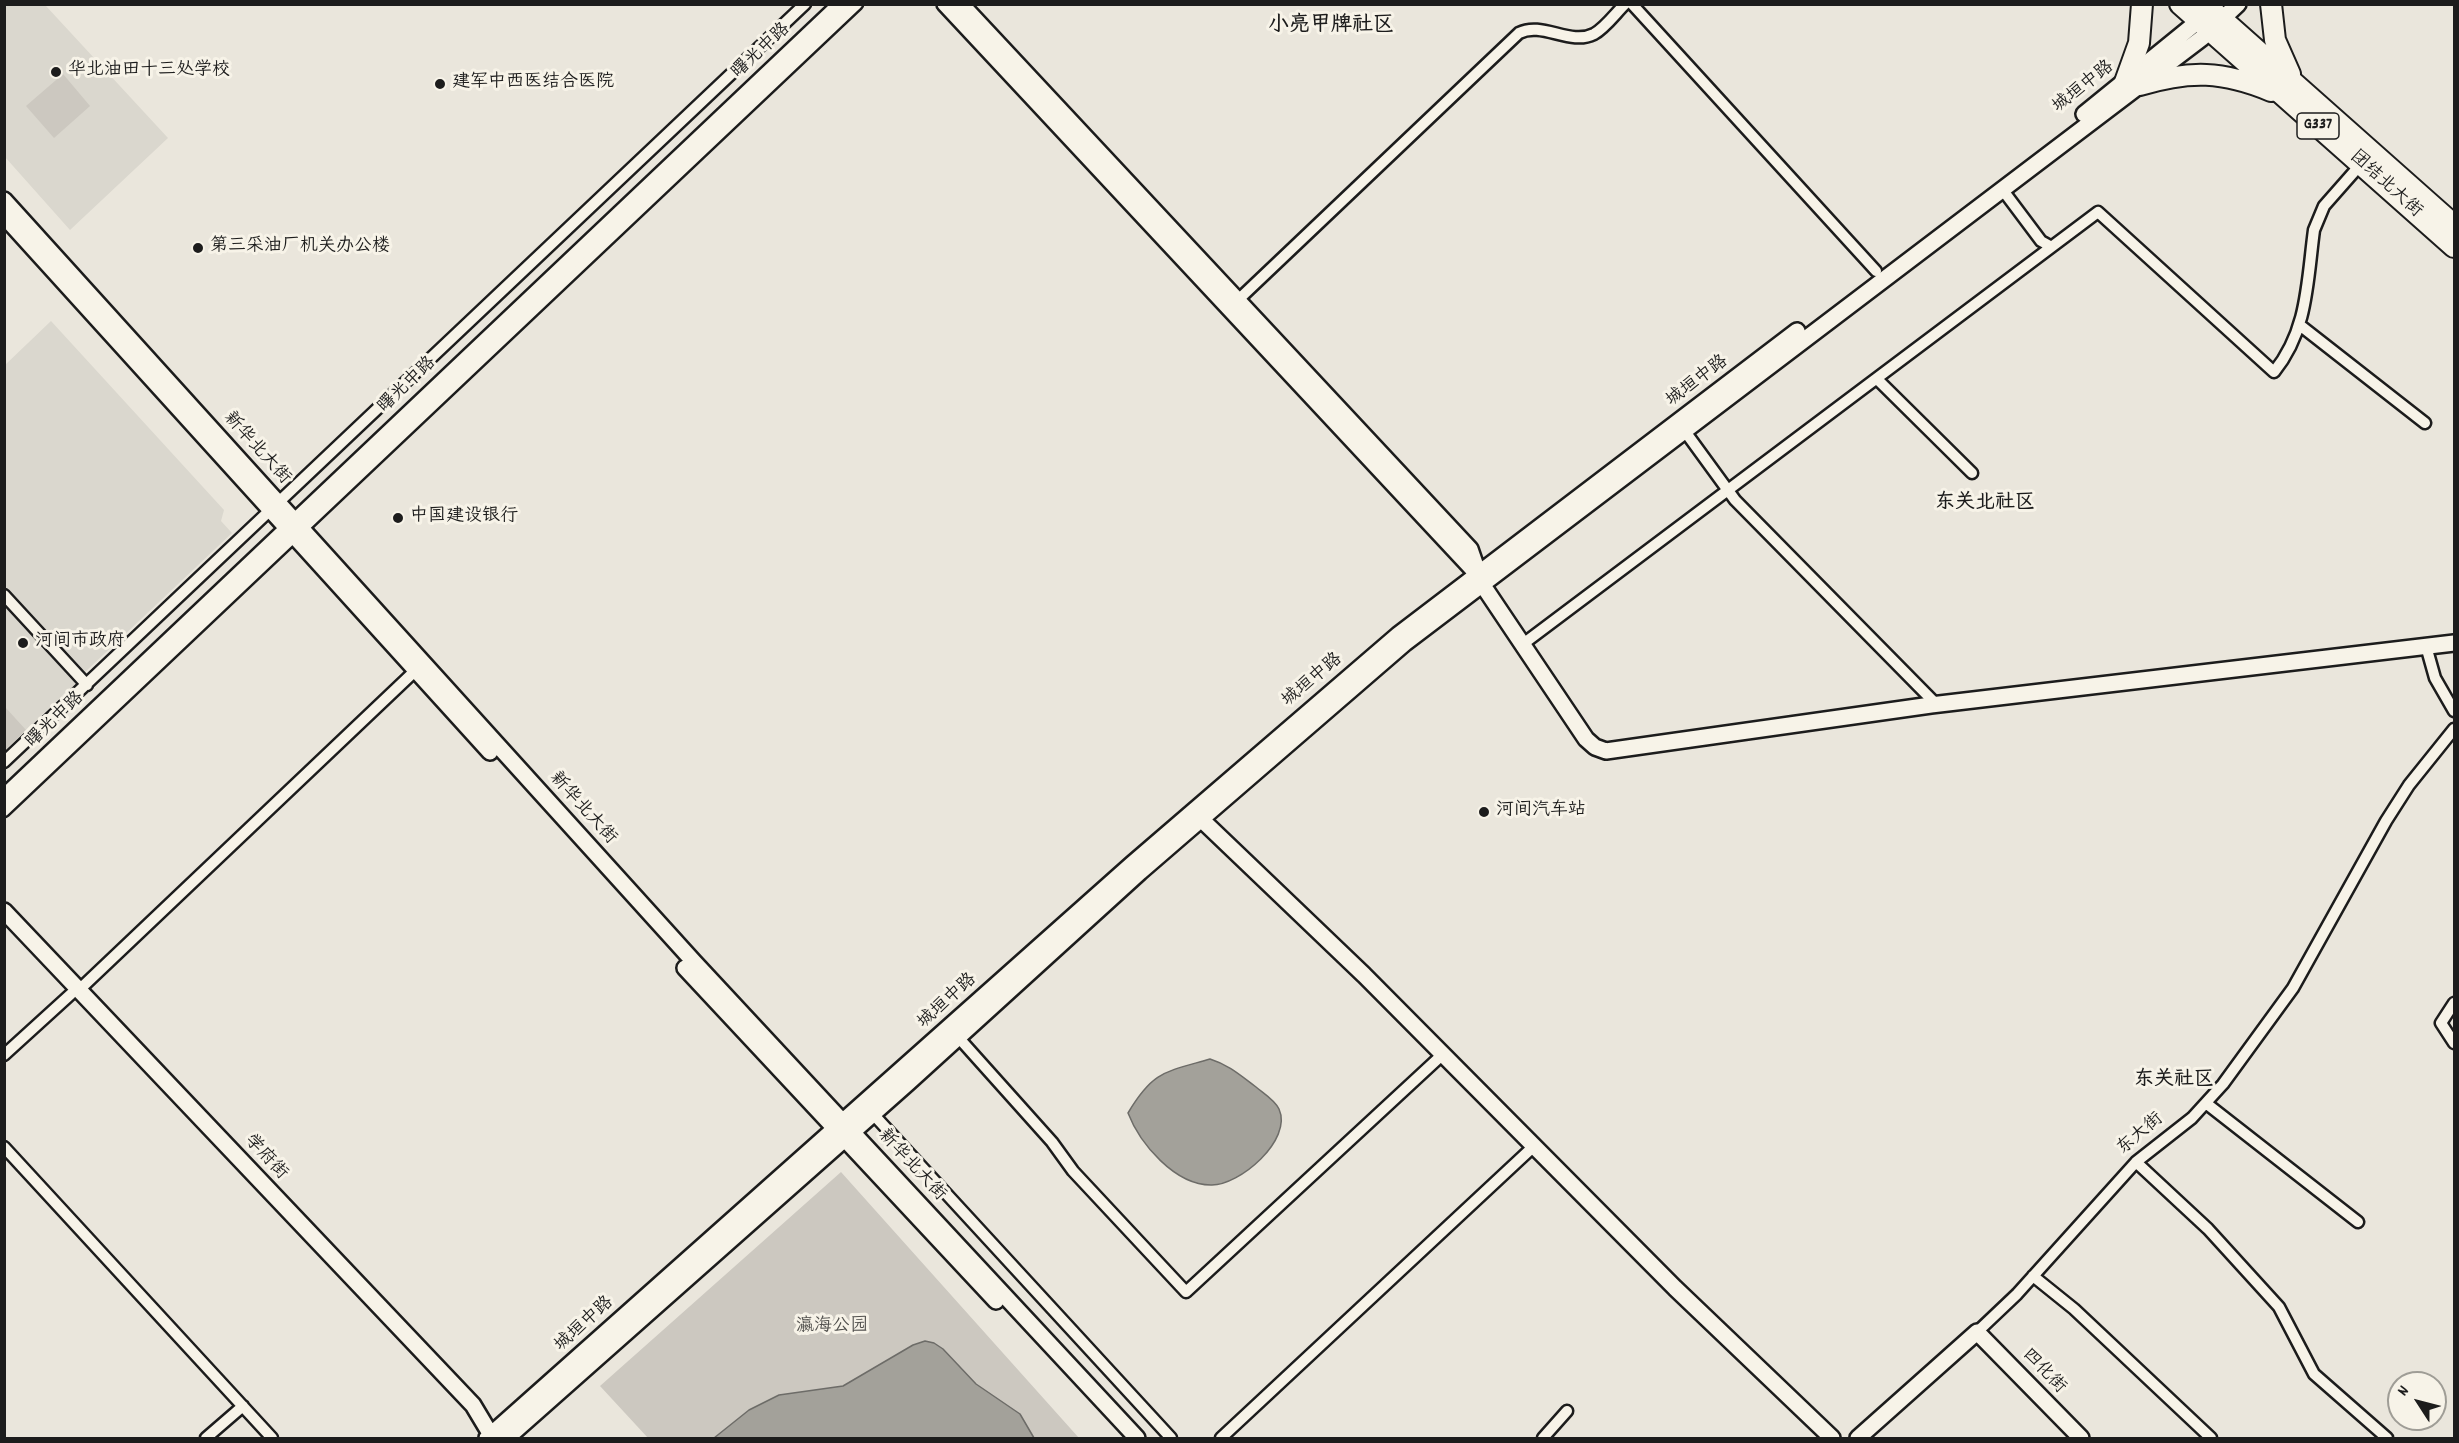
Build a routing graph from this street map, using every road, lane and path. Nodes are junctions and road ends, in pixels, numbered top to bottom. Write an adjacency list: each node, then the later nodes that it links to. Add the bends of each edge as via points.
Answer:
1 (804, 4): 31 (street)
2 (825, 4): 31 (main road, 曙光中路)
3 (841, 4): 31 (main road, 曙光中路)
4 (857, 4): 31 (street)
5 (945, 4): 32 (main road)
6 (961, 4): 24 (main road)
7 (1625, 4): 24 (street, via 1588,36 1535,29 1519,33)
8 (1632, 4): 23 (street)
9 (2142, 4): 14 (highway)
10 (2181, 4): 13 (highway, 团结北大街 / G337)
11 (2238, 4): 13 (main road, 城垣中路)
12 (2271, 4): 15 (highway, via 2275,40)
13 (2211, 15): 14 (main road, 城垣中路); 15 (highway, 团结北大街 / G337)
14 (2132, 83): 15 (highway, via 2183,74 2225,76); 17 (main road, 城垣中路); 23 (main road, 城垣中路)
15 (2291, 91): 16 (highway, 团结北大街 / G337); 20 (highway, 团结北大街 / G337)
16 (2361, 164): 22 (highway, 团结北大街 / G337); 25 (street, via 2324,206 2316,223)
17 (2002, 189): 21 (street, via 2041,241); 28 (main road, 城垣中路)
18 (4, 200): 31 (main road, 新华北大街)
19 (4, 216): 31 (main road, 新华北大街)
20 (2454, 225)
21 (2050, 246): 25 (street, via 2098,212 2274,372 2289,354); 26 (street)
22 (2454, 247)
23 (1876, 271): 32 (main road, 城垣中路)
24 (1238, 300): 32 (main road, via 1470,549)
25 (2301, 326): 27 (street)
26 (1877, 379): 29 (street); 30 (street)
27 (2425, 423)
28 (1684, 430): 30 (street); 32 (main road, 城垣中路)
29 (1972, 473)
30 (1729, 492): 35 (street); 39 (street)
31 (287, 520): 37 (main road, 新华北大街); 38 (street); 43 (main road, 曙光中路); 44 (main road, 曙光中路); 45 (street); 57 (main road, 新华北大街)
32 (1479, 579): 35 (main road); 46 (main road, 城垣中路); 57 (main road, 城垣中路, via 1398,635 1299,719)
33 (4, 595): 38 (street)
34 (2454, 643): 36 (main road)
35 (1523, 644): 39 (main road, via 1587,739 1606,751)
36 (2426, 646): 39 (main road); 40 (street, via 2434,678)
37 (416, 670): 49 (street); 57 (main road, 新华北大街, via 686,969)
38 (87, 685): 42 (street)
39 (1937, 705)
40 (2454, 711)
41 (2454, 729): 55 (street, 东大街, via 2386,820 2293,988)
42 (4, 762)
43 (4, 782)
44 (4, 797)
45 (4, 810)
46 (1202, 820): 51 (main road, 城垣中路); 54 (main road)
47 (4, 911): 49 (main road, 学府街)
48 (4, 923): 49 (main road, 学府街)
49 (75, 992): 53 (street); 66 (main road, 学府街)
50 (2454, 1003): 52 (street, via 2441,1023)
51 (958, 1037): 54 (street, via 1073,1171 1186,1292); 56 (main road, 城垣中路)
52 (2454, 1043)
53 (4, 1055)
54 (1442, 1055): 59 (main road)
55 (2206, 1104): 60 (street, 东大街); 61 (street)
56 (873, 1114): 57 (main road, 城垣中路); 72 (street)
57 (844, 1130): 66 (main road, 城垣中路); 69 (main road, 城垣中路); 70 (main road, 新华北大街); 71 (main road, 新华北大街)
58 (4, 1147): 64 (street)
59 (1533, 1147): 73 (street); 75 (main road)
60 (2136, 1162): 62 (street, 东大街); 79 (street, via 2208,1229 2279,1307 2314,1374)
61 (2358, 1222)
62 (2033, 1276): 63 (street, 东大街); 78 (street)
63 (1977, 1332): 76 (main road, 东大街); 77 (main road, 四化街)
64 (243, 1406): 67 (street); 68 (street)
65 (1567, 1411): 74 (street)
66 (491, 1437)
67 (206, 1438)
68 (272, 1438)
69 (507, 1438)
70 (1123, 1438)
71 (1137, 1438)
72 (1171, 1438)
73 (1221, 1438)
74 (1543, 1438)
75 (1832, 1438)
76 (1858, 1438)
77 (2081, 1438)
78 (2211, 1438)
79 (2387, 1438)

